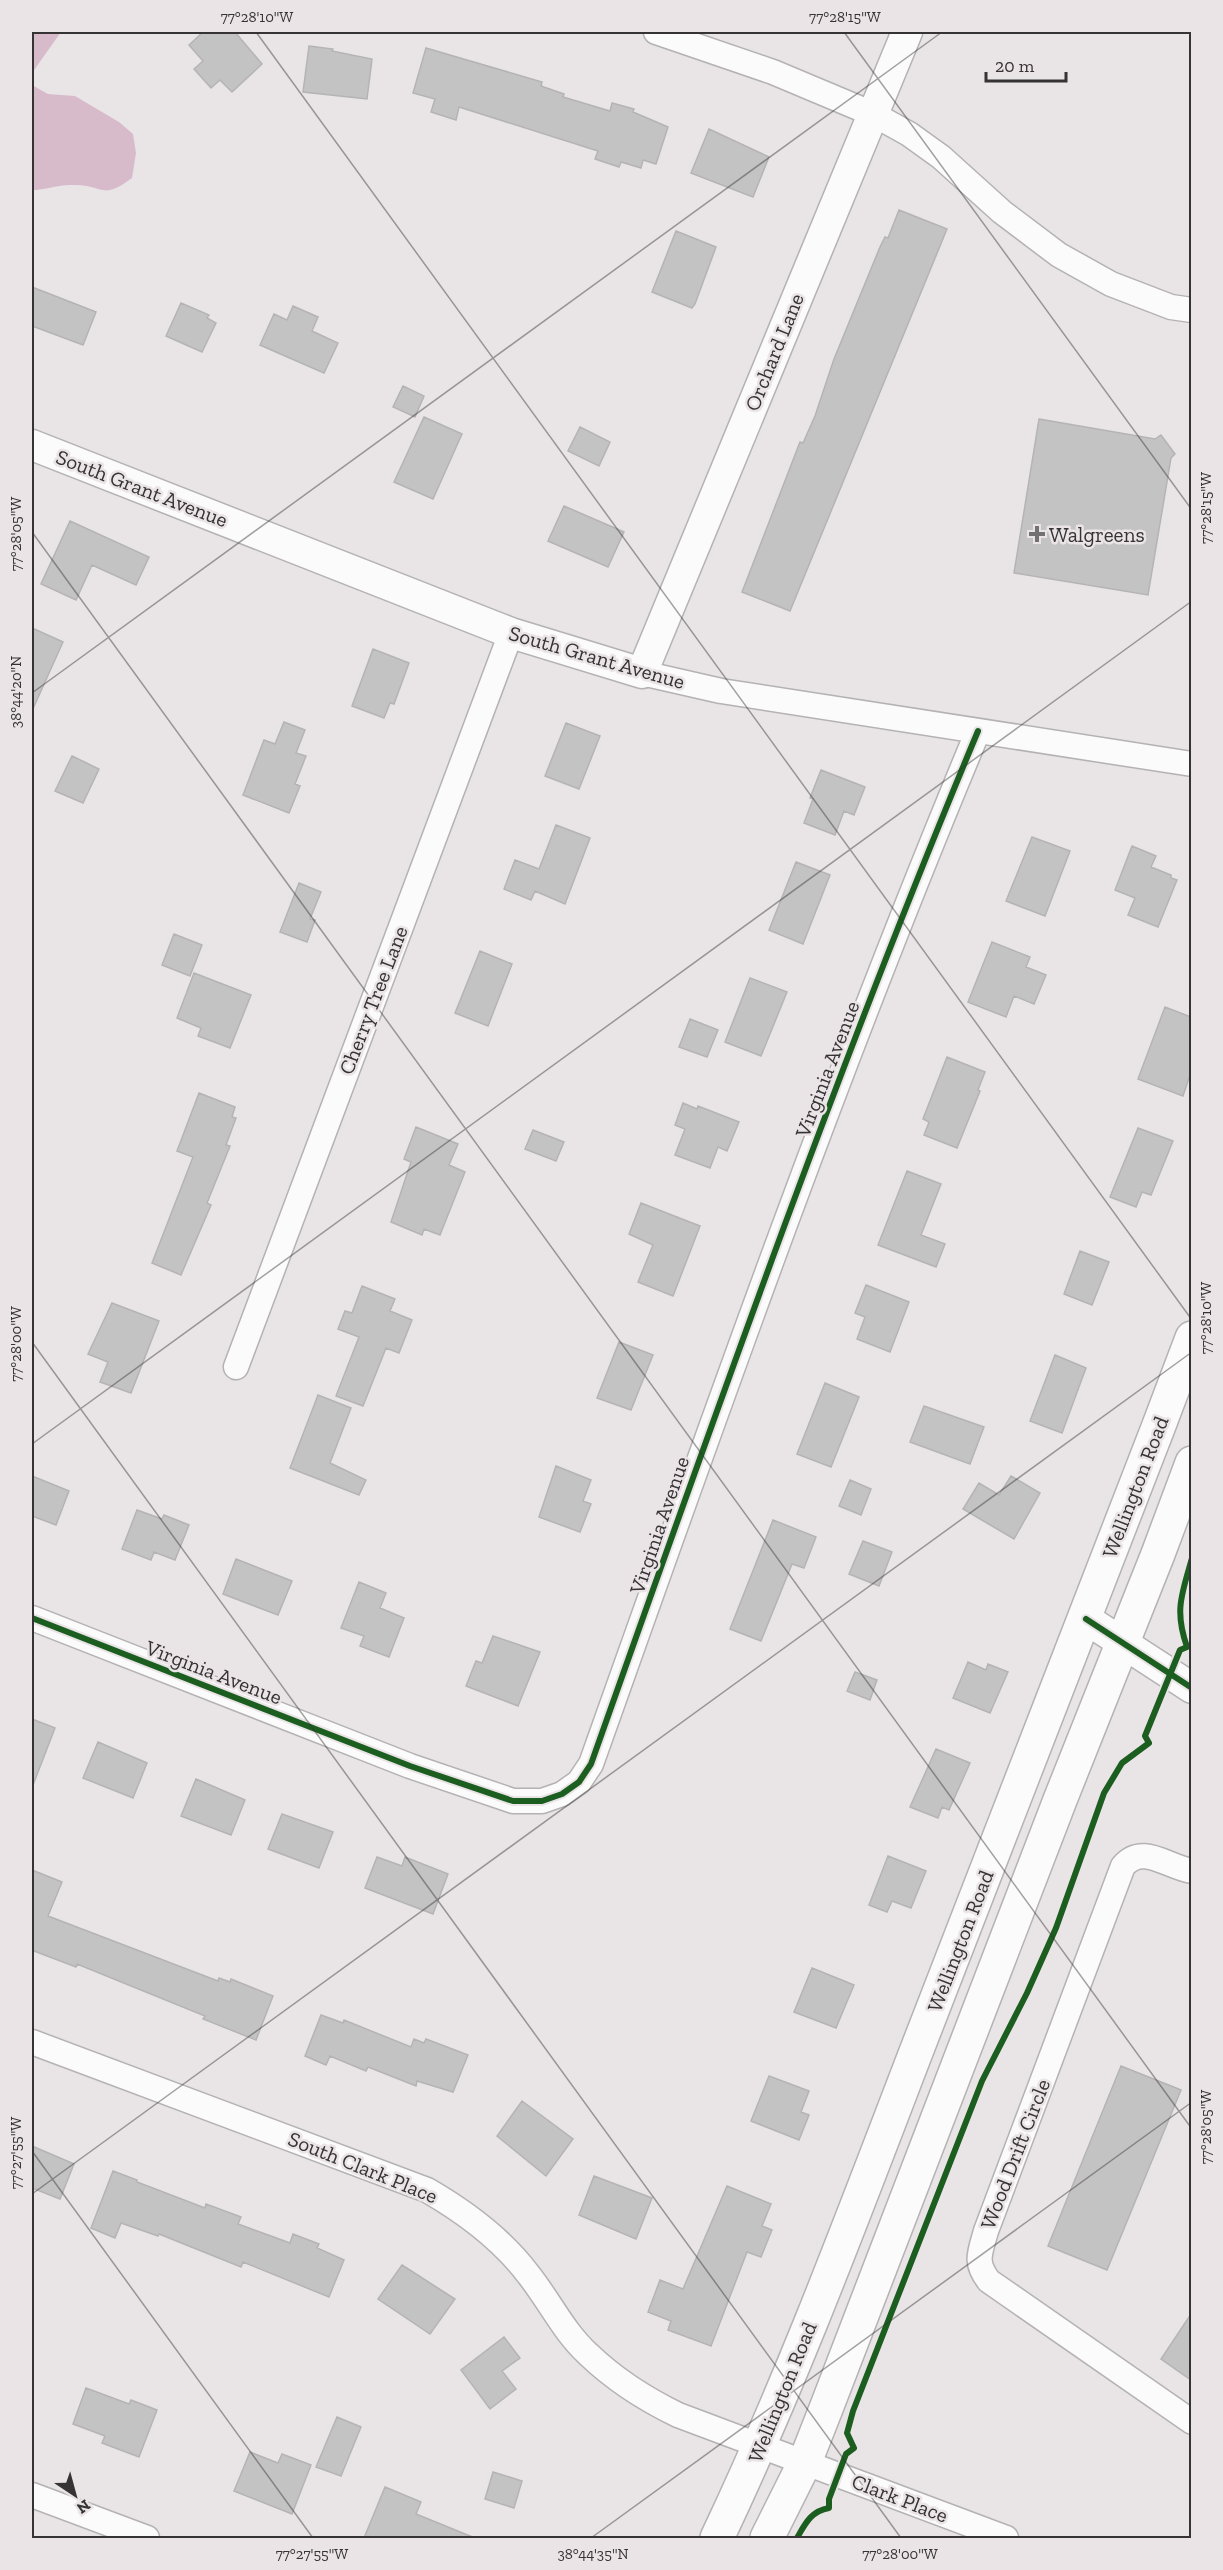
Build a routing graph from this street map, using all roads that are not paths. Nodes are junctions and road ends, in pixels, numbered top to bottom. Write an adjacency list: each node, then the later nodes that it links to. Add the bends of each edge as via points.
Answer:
1 (656, 32): 3 (street, via 773,72)
2 (907, 32): 3 (street, Orchard Lane)
3 (873, 114): 4 (street, via 909,134 1059,255 1111,284); 7 (street, Orchard Lane)
4 (1185, 304)
5 (32, 445): 6 (street, South Grant Avenue)
6 (511, 633): 7 (street, South Grant Avenue); 11 (street, Cherry Tree Lane)
7 (642, 672): 8 (street, South Grant Avenue, via 721,691)
8 (978, 731): 9 (street, South Grant Avenue); 13 (street, Virginia Avenue, via 827,1114 591,1764 579,1782 542,1801 513,1801 410,1766)
9 (1191, 764)
10 (1191, 1338): 14 (main road, Wellington Road)
11 (236, 1367)
12 (1191, 1463): 15 (main road, Wellington Road)
13 (32, 1618)
14 (1086, 1619): 15 (street); 20 (main road, Wellington Road)
15 (1123, 1644): 16 (street); 21 (main road, Wellington Road)
16 (1191, 1688)
17 (1191, 1871): 19 (street, Wood Drift Circle, via 1141,1855 1131,1857 1123,1866 978,2259 989,2281)
18 (32, 2042): 20 (street, South Clark Place, via 428,2190 456,2206 502,2245 586,2353 619,2381 678,2415)
19 (1191, 2422)
20 (761, 2446): 21 (street, Clark Place); 24 (main road, Wellington Road)
21 (805, 2462): 25 (main road, Wellington Road); 26 (street, Clark Place)
22 (32, 2495): 23 (street)
23 (147, 2538)
24 (717, 2538)
25 (767, 2538)
26 (1005, 2538)

